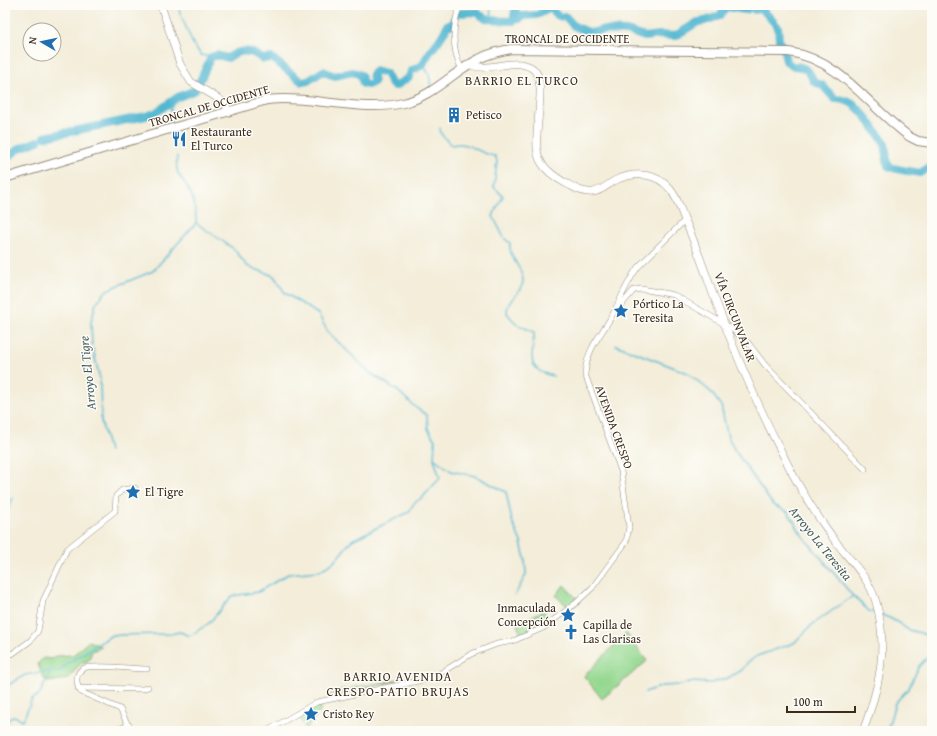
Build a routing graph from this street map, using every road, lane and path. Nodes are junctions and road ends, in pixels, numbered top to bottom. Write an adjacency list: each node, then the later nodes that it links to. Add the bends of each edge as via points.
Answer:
1 (161, 5): 5 (main road, via 180,64 192,82 219,100)
2 (459, 7): 4 (street, via 453,26 457,59)
3 (470, 64): 4 (main road, TRONCAL DE OCCIDENTE); 6 (main road, TRONCAL DE OCCIDENTE, via 489,54 511,49 800,53 825,63 910,137); 8 (main road, VÍA CIRCUNVALAR, via 476,68 524,65 537,73 540,96 537,146 539,160 570,186 588,193 599,191 626,176 650,176 670,188)
4 (462, 70): 5 (main road, TRONCAL DE OCCIDENTE, via 434,91 403,103 372,106 285,98 261,101)
5 (228, 111): 7 (main road, TRONCAL DE OCCIDENTE)
6 (932, 143)
7 (6, 179)
8 (685, 220): 9 (street, AVENIDA CRESPO, via 638,267); 10 (main road, VÍA CIRCUNVALAR)
9 (613, 314): 10 (street, via 634,290 642,288 674,296); 20 (street, AVENIDA CRESPO, via 589,351 585,374 621,471 628,535 619,552 592,588 543,628 513,641 471,654 433,678 317,702)
10 (725, 324): 11 (street, via 749,344 765,365); 21 (main road, VÍA CIRCUNVALAR, via 747,379 787,464 831,536 869,584 877,607 883,644 881,670)
11 (865, 470)
12 (135, 488): 13 (street, via 122,490 116,496 115,510 67,550 43,601 38,631 18,651 12,654)
13 (5, 652)
14 (146, 669): 16 (street, via 93,666 84,668 78,673)
15 (148, 687): 16 (street)
16 (78, 688): 17 (street, via 88,696 120,710)
17 (129, 725): 18 (street); 19 (street)
18 (113, 731)
19 (131, 731)
20 (266, 731)
21 (863, 731)

